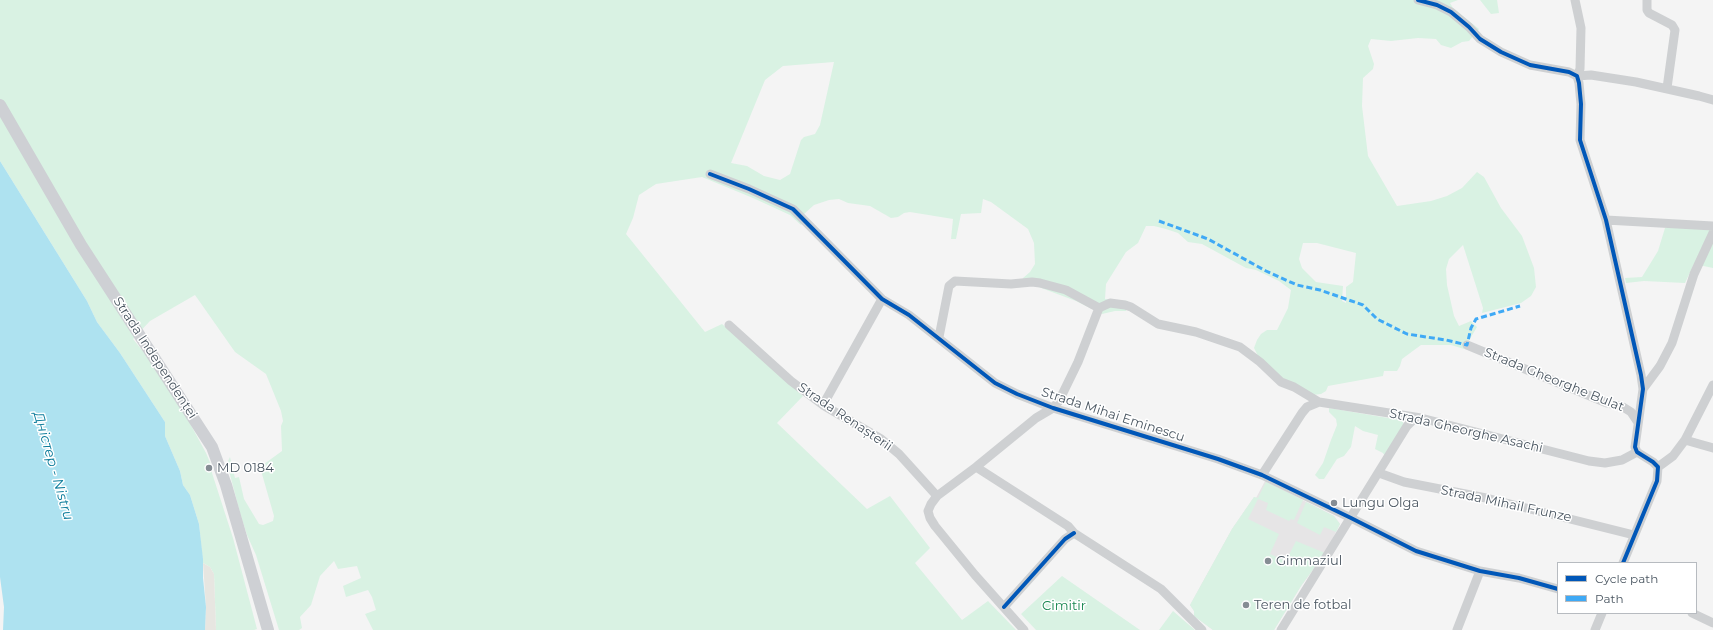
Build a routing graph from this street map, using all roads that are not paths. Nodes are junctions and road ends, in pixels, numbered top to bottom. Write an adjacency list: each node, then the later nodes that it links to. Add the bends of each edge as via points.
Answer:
1 (1418, 0): 4 (street, via 1451,12 1480,39 1502,52 1530,64)
2 (1575, 0): 4 (street, via 1580,22 1580,69)
3 (1647, 0): 5 (street, via 1649,13 1672,25 1675,30)
4 (1577, 76): 5 (street, via 1591,75); 9 (street, via 1580,140)
5 (1667, 88): 6 (street)
6 (1713, 100)
7 (0, 105): 44 (main road, Strada Independenței, via 81,245 212,447 226,485)
8 (710, 174): 12 (street, Strada Mihai Eminescu, via 793,209)
9 (1606, 220): 10 (street); 18 (street, via 1642,375)
10 (1713, 226)
11 (1713, 233): 18 (street, via 1694,274 1672,344 1660,366)
12 (882, 299): 15 (street, Strada Mihai Eminescu); 21 (street)
13 (1099, 308): 15 (street, via 1066,290 1040,283 1011,284 959,280 949,286); 20 (street, Strada Gheorghe Asachi, via 1110,303 1125,305 1158,324 1196,332 1240,348 1260,362 1280,382); 22 (street, via 1078,362)
14 (729, 325): 21 (street, Strada Renașterii, via 791,381)
15 (939, 337): 19 (street, Strada Mihai Eminescu, via 995,383)
16 (1467, 345): 25 (street, Strada Gheorghe Bulat, via 1607,403 1623,407 1631,412)
17 (1713, 385): 26 (street)
18 (1642, 389): 25 (street)
19 (1037, 401): 22 (street, Strada Mihai Eminescu); 23 (street)
20 (1319, 402): 24 (street, Strada Gheorghe Asachi); 32 (street, via 1302,413)
21 (823, 405): 33 (street, Strada Renașterii, via 881,439 900,454)
22 (1053, 408): 23 (street); 32 (street, Strada Mihai Eminescu)
23 (1036, 418): 30 (street)
24 (1421, 418): 28 (street, Strada Gheorghe Asachi, via 1589,461 1605,463 1622,460); 31 (street, via 1414,419 1407,426)
25 (1637, 421): 28 (street)
26 (1685, 440): 27 (street); 29 (street, via 1673,456)
27 (1713, 448)
28 (1637, 452): 29 (street)
29 (1658, 466): 36 (street, via 1657,481)
30 (976, 467): 33 (street); 35 (street, via 1068,526)
31 (1378, 473): 34 (street); 36 (street, Strada Mihail Frunze, via 1404,482 1486,498)
32 (1262, 475): 34 (street, Strada Mihai Eminescu)
33 (937, 496): 40 (street, via 928,511 930,518)
34 (1351, 518): 38 (street, Strada Mihai Eminescu, via 1416,551); 47 (street)
35 (1074, 533): 40 (street, via 1065,539); 46 (street, via 1161,589)
36 (1634, 535): 37 (street)
37 (1623, 562)
38 (1480, 571): 39 (street, Strada Mihai Eminescu); 48 (street)
39 (1557, 589)
40 (1004, 607): 45 (street)
41 (1602, 614): 49 (street)
42 (1694, 614): 43 (street)
43 (1713, 623)
44 (267, 628)
45 (1024, 630)
46 (1202, 630)
47 (1281, 630)
48 (1457, 630)
49 (1595, 630)

